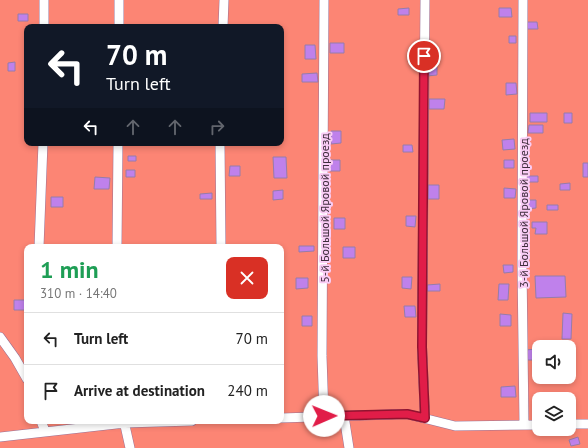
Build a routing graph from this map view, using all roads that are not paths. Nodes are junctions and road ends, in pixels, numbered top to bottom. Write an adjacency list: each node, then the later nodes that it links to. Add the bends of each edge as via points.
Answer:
1 (44, 0): 7 (street)
2 (119, 0): 8 (street)
3 (224, 0): 9 (street)
4 (324, 0): 18 (street, 5-й Большой Яровой проезд)
5 (425, 0): 21 (street, via 422,339)
6 (524, 0): 27 (street, 3-й Большой Яровой проезд)
7 (44, 24)
8 (119, 24)
9 (223, 24)
10 (43, 146): 13 (street)
11 (118, 146): 14 (street)
12 (220, 146): 15 (street)
13 (39, 244)
14 (117, 244)
15 (221, 244)
16 (0, 337): 17 (street)
17 (24, 373)
18 (324, 416): 19 (street); 20 (street)
19 (344, 416): 21 (street, via 407,414); 32 (street)
20 (284, 418)
21 (425, 418): 27 (street, via 455,426)
22 (42, 424): 29 (street)
23 (107, 424): 29 (street)
24 (125, 424): 31 (street)
25 (576, 424): 26 (street)
26 (588, 424)
27 (524, 425): 28 (street)
28 (532, 425)
29 (45, 431): 30 (street)
30 (0, 437)
31 (130, 448)
32 (349, 448)

